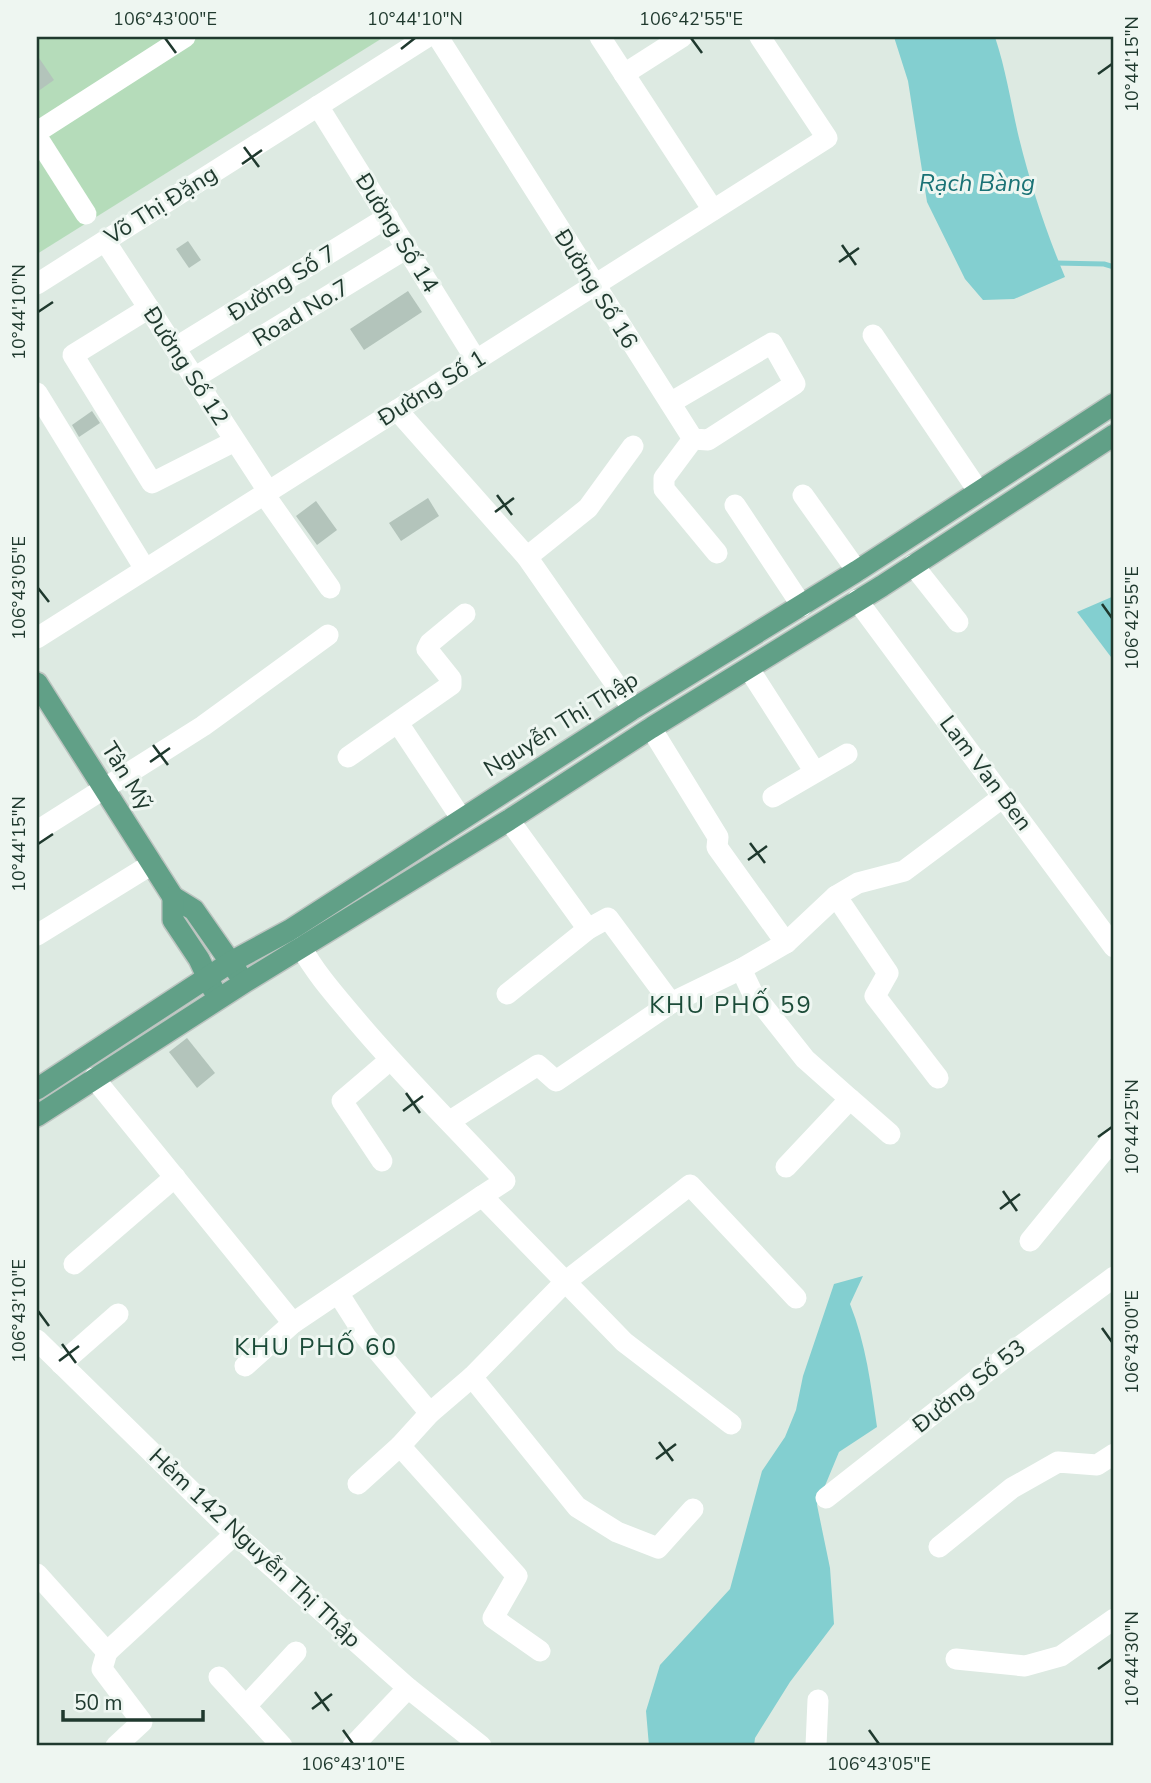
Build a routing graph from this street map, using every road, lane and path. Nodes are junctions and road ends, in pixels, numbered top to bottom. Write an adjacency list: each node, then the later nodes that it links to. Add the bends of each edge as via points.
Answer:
1 (186, 37): 9 (street)
2 (427, 37): 8 (street, Võ Thị Đặng)
3 (438, 37): 16 (street, Đường Số 16)
4 (600, 37): 7 (street)
5 (682, 37): 7 (street)
6 (760, 37): 10 (street, Đường Số 1, via 827,138)
7 (624, 74): 10 (street)
8 (318, 106): 12 (street, Đường Số 14); 13 (street, Võ Thị Đặng)
9 (37, 134): 11 (street)
10 (713, 210): 16 (street, Đường Số 1)
11 (86, 214)
12 (388, 217): 14 (street, Đường Số 14); 19 (street, Đường Số 7)
13 (105, 241): 15 (street, Võ Thị Đặng); 17 (street, Đường Số 12)
14 (407, 248): 20 (street, Đường Số 14); 21 (street, Road No.7)
15 (37, 284)
16 (594, 286): 20 (street, Đường Số 1); 23 (street, Đường Số 16)
17 (149, 308): 19 (street, Đường Số 12); 28 (street, via 73,355 152,483)
18 (873, 335): 30 (street)
19 (175, 348): 21 (street, Đường Số 12)
20 (476, 360): 25 (street, Đường Số 1)
21 (194, 378): 28 (street, Đường Số 12)
22 (37, 393): 37 (street)
23 (670, 403): 27 (street, Đường Số 16); 27 (street, via 772,343 796,384 708,440)
24 (1114, 404): 30 (main road, Nguyễn Thị Thập)
25 (397, 410): 31 (street, Đường Số 1); 35 (street)
26 (1114, 435): 36 (main road, Nguyễn Thị Thập)
27 (693, 439): 34 (street, via 664,478 664,489)
28 (236, 442): 31 (street, Đường Số 12)
29 (633, 446): 35 (street, via 588,508)
30 (979, 492): 38 (main road, Nguyễn Thị Thập)
31 (266, 493): 37 (street, Đường Số 1); 39 (street, Đường Số 12)
32 (803, 495): 38 (street)
33 (735, 505): 41 (street)
34 (717, 552)
35 (527, 557): 48 (street)
36 (913, 565): 40 (main road, Nguyễn Thị Thập); 43 (street)
37 (145, 569): 45 (street, Đường Số 1)
38 (850, 576): 40 (main road); 41 (main road, Nguyễn Thị Thập)
39 (330, 588)
40 (858, 600): 46 (main road, Nguyễn Thị Thập); 56 (street, Lam Van Ben)
41 (802, 606): 48 (main road, Nguyễn Thị Thập)
42 (465, 614): 49 (street, via 427,649 451,685)
43 (958, 622)
44 (328, 635): 54 (street, via 203,726)
45 (37, 638)
46 (748, 669): 50 (main road, Nguyễn Thị Thập); 53 (street)
47 (37, 683): 54 (main road, Tân Mỹ)
48 (633, 709): 57 (main road, Nguyễn Thị Thập)
49 (398, 723): 52 (street); 57 (street)
50 (651, 728): 58 (main road, Nguyễn Thị Thập); 66 (street, via 718,837 717,847)
51 (847, 754): 53 (street)
52 (348, 757)
53 (815, 772): 55 (street)
54 (104, 789): 59 (street); 60 (main road, Tân Mỹ)
55 (773, 797)
56 (1003, 797): 61 (street, via 904,871 858,883); 67 (street, Lam Van Ben)
57 (461, 818): 65 (main road, Nguyễn Thị Thập)
58 (509, 820): 63 (street); 65 (main road, Nguyễn Thị Thập)
59 (37, 831)
60 (152, 864): 62 (main road, Tân Mỹ); 64 (street)
61 (836, 896): 66 (street); 76 (street, via 888,973 875,996)
62 (173, 897): 68 (main road, Tân Mỹ, via 194,910); 70 (main road, Tân Mỹ, via 173,920 199,959)
63 (588, 929): 72 (street); 74 (street, via 608,918)
64 (37, 934)
65 (295, 938): 68 (main road, Nguyễn Thị Thập); 71 (main road, Nguyễn Thị Thập); 75 (street, via 314,970)
66 (786, 943): 69 (street)
67 (1114, 947)
68 (231, 962): 70 (main road, Nguyễn Thị Thập); 71 (main road, Tân Mỹ)
69 (741, 969): 74 (street); 79 (street, via 752,992 805,1059)
70 (206, 979): 73 (main road, Tân Mỹ); 78 (main road, Nguyễn Thị Thập)
71 (245, 982): 73 (main road, Nguyễn Thị Thập)
72 (507, 994)
73 (220, 999): 77 (main road, Nguyễn Thị Thập)
74 (671, 1003): 81 (street, via 556,1081 538,1065)
75 (390, 1060): 81 (street); 84 (street, via 342,1101)
76 (938, 1077)
77 (94, 1078): 80 (main road, Nguyễn Thị Thập); 86 (street)
78 (37, 1089)
79 (850, 1099): 82 (street); 85 (street)
80 (37, 1116)
81 (450, 1121): 87 (street, via 505,1181)
82 (890, 1134)
83 (1114, 1138): 88 (street)
84 (382, 1161)
85 (786, 1167)
86 (175, 1177): 89 (street); 95 (street)
87 (482, 1196): 91 (street); 92 (street)
88 (1030, 1241)
89 (74, 1264)
90 (1114, 1278): 105 (street, Đường Số 53)
91 (565, 1282): 93 (street, via 690,1185); 99 (street); 101 (street, via 624,1342)
92 (338, 1293): 95 (street); 100 (street, via 366,1337)
93 (796, 1298)
94 (118, 1314): 97 (street)
95 (293, 1323): 98 (street)
96 (37, 1340): 97 (street, Hẻm 142 Nguyễn Thị Thập)
97 (61, 1364): 107 (street, Hẻm 142 Nguyễn Thị Thập)
98 (245, 1366)
99 (472, 1377): 100 (street); 106 (street, via 577,1507 617,1532 658,1548)
100 (430, 1413): 102 (street)
101 (731, 1424)
102 (400, 1446): 104 (street); 111 (street, via 517,1576 493,1618)
103 (1114, 1454): 108 (street, via 1097,1465 1058,1462 1012,1488)
104 (358, 1484)
105 (826, 1498)
106 (693, 1509)
107 (235, 1534): 112 (street); 116 (street, Hẻm 142 Nguyễn Thị Thập)
108 (939, 1547)
109 (37, 1574): 112 (street)
110 (1114, 1619): 114 (street, via 1061,1656 1025,1666)
111 (540, 1651)
112 (107, 1652): 119 (street, via 102,1669 142,1722)
113 (296, 1652): 118 (street)
114 (956, 1659)
115 (219, 1676): 118 (street)
116 (408, 1688): 121 (street); 122 (street, Hẻm 142 Nguyễn Thị Thập)
117 (818, 1700): 123 (street)
118 (246, 1706): 120 (street)
119 (116, 1746)
120 (282, 1746)
121 (353, 1746)
122 (481, 1746)
123 (816, 1746)

